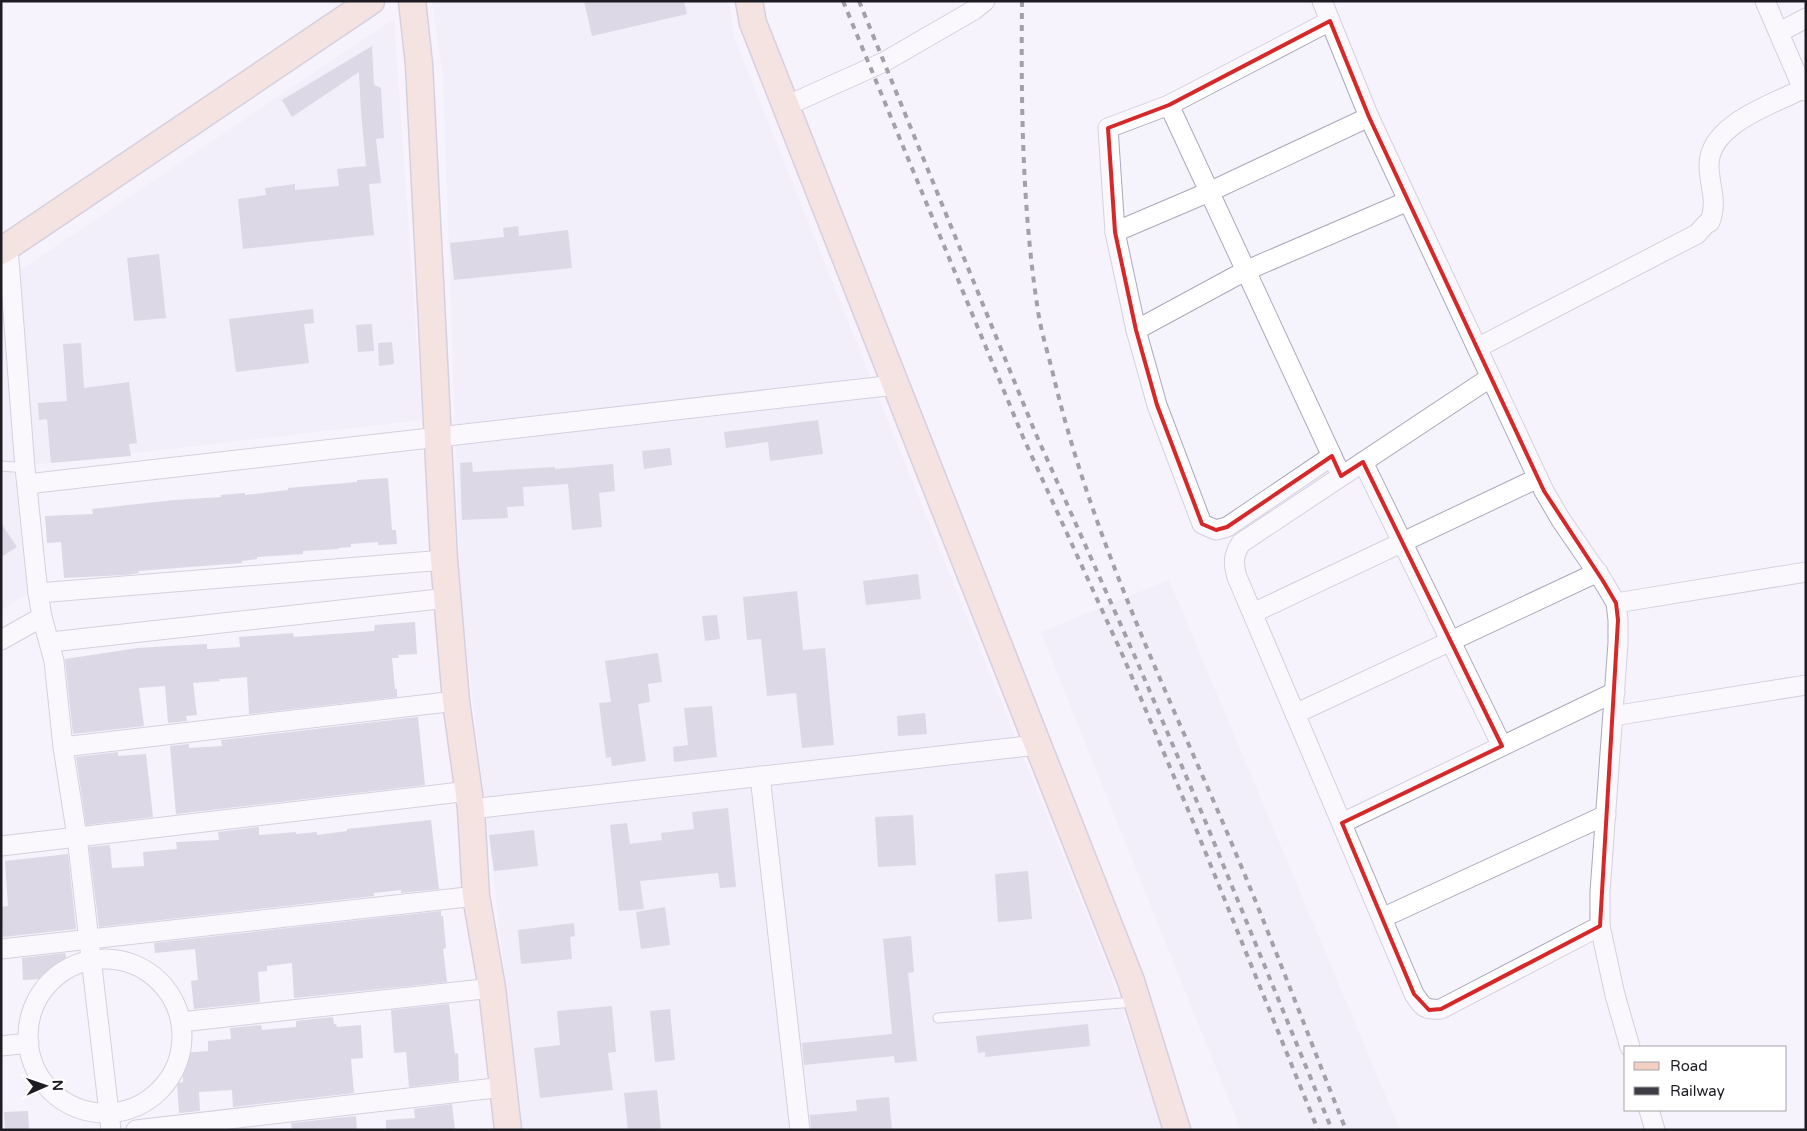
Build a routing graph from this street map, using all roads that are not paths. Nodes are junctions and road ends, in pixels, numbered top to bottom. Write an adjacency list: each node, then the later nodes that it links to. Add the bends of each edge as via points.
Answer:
1 (371, 1): 17 (main road)
2 (412, 1): 23 (main road, via 419,64)
3 (749, 1): 12 (main road, via 753,23)
4 (1322, 1): 8 (street)
5 (1765, 1): 9 (street)
6 (978, 4): 12 (street, via 884,62)
7 (1806, 18): 9 (street)
8 (1330, 21): 11 (street); 13 (street)
9 (1780, 32): 10 (street)
10 (1805, 90): 20 (street, via 1734,123 1715,141 1709,163 1714,210 1710,222 1697,234)
11 (1169, 105): 14 (street); 16 (street, via 1108,128)
12 (786, 106): 22 (main road)
13 (1369, 117): 14 (street); 15 (street)
14 (1209, 192): 16 (street); 18 (street)
15 (1408, 201): 18 (street); 20 (street)
16 (1115, 232): 19 (street)
17 (5, 249): 27 (street)
18 (1245, 271): 19 (street); 24 (street)
19 (1136, 330): 24 (street, via 1157,405 1202,524 1216,530 1227,527)
20 (1477, 348): 21 (street)
21 (1490, 377): 25 (street); 29 (street)
22 (896, 385): 23 (street); 47 (main road)
23 (439, 436): 27 (street); 31 (main road)
24 (1332, 456): 28 (street)
25 (1363, 462): 28 (street); 30 (street)
26 (1, 466): 27 (lane)
27 (26, 476): 34 (street)
28 (1341, 476): 37 (street, via 1241,543 1233,563)
29 (1538, 478): 30 (street); 32 (street, via 1561,520)
30 (1403, 542): 37 (street); 40 (street)
31 (444, 560): 34 (street); 35 (main road)
32 (1598, 572): 36 (street); 40 (street)
33 (1806, 572): 36 (street)
34 (38, 593): 38 (street)
35 (448, 598): 41 (street); 44 (main road)
36 (1616, 603): 43 (street)
37 (1253, 613): 45 (street)
38 (42, 617): 39 (street); 41 (street)
39 (1, 640)
40 (1451, 641): 45 (street); 48 (street)
41 (50, 642): 49 (street)
42 (1806, 685): 46 (street)
43 (1615, 692): 46 (street); 48 (street)
44 (456, 701): 49 (street); 51 (main road)
45 (1296, 714): 53 (street)
46 (1613, 716): 52 (street)
47 (1037, 744): 50 (street); 63 (main road)
48 (1502, 746): 53 (street)
49 (63, 748): 54 (street)
50 (760, 776): 51 (street); 74 (street)
51 (470, 800): 54 (street); 56 (main road)
52 (1606, 814): 57 (street); 58 (street)
53 (1342, 823): 57 (street)
54 (77, 837): 55 (street); 59 (street)
55 (1, 846)
56 (476, 896): 59 (street); 62 (main road)
57 (1382, 918): 58 (street, via 1414,994 1429,1010 1441,1009)
58 (1600, 926): 68 (street)
59 (88, 940): 60 (street); 61 (street)
60 (1, 949)
61 (91, 959): 65 (street, via 122,959 145,968 170,992); 66 (street, via 59,973 38,996 28,1025); 71 (street)
62 (492, 988): 65 (street); 69 (main road)
63 (1137, 1002): 64 (lane); 75 (main road)
64 (938, 1018)
65 (181, 1022): 71 (street, via 183,1047 172,1076 156,1096)
66 (29, 1043): 67 (street); 71 (street, via 30,1055 42,1082 66,1104)
67 (1, 1046)
68 (1630, 1046)
69 (503, 1087): 72 (street); 73 (main road)
70 (1649, 1111): 76 (street)
71 (110, 1122)
72 (136, 1130)
73 (508, 1130)
74 (800, 1130)
75 (1177, 1130)
76 (1655, 1130)

